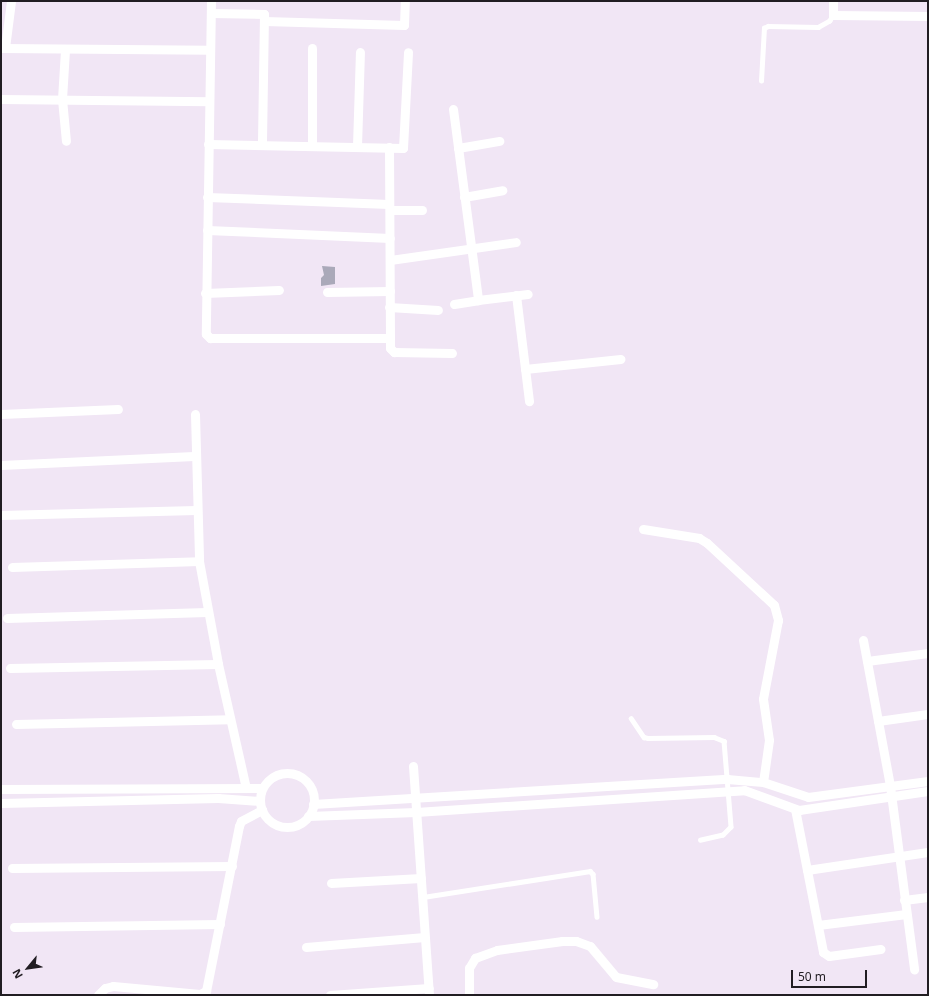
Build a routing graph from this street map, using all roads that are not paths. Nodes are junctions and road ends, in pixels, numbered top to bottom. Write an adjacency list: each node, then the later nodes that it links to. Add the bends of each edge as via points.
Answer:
1 (11, 1): 9 (street)
2 (211, 1): 5 (street)
3 (404, 1): 8 (street, via 404,25)
4 (833, 1): 6 (street)
5 (211, 13): 8 (street, via 264,14); 12 (street)
6 (833, 15): 7 (street); 15 (lane, via 829,21 818,26 764,28)
7 (928, 16)
8 (264, 21): 23 (street)
9 (3, 48): 11 (street)
10 (312, 48): 24 (street)
11 (65, 50): 12 (street); 17 (street)
12 (210, 50): 18 (street)
13 (360, 52): 25 (street)
14 (408, 52): 26 (street, via 403,148)
15 (761, 81)
16 (1, 98): 17 (street)
17 (62, 99): 18 (street); 20 (street)
18 (209, 101): 22 (street)
19 (453, 109): 27 (street)
20 (66, 141)
21 (499, 141): 27 (street)
22 (208, 144): 23 (street); 29 (street)
23 (262, 145): 24 (street)
24 (312, 146): 25 (street)
25 (357, 146): 26 (street)
26 (389, 147): 31 (street)
27 (458, 148): 30 (street)
28 (502, 190): 30 (street)
29 (207, 197): 31 (street); 33 (street)
30 (464, 197): 43 (street)
31 (389, 207): 32 (street); 34 (street)
32 (422, 210)
33 (206, 230): 34 (street); 40 (street)
34 (390, 238): 36 (street)
35 (516, 242): 36 (street)
36 (390, 260): 38 (street)
37 (279, 290): 40 (street)
38 (390, 291): 39 (street); 45 (street)
39 (328, 292)
40 (205, 293): 47 (street, via 204,328 210,338)
41 (528, 294): 42 (street)
42 (516, 295): 43 (street); 50 (street)
43 (478, 300): 44 (street)
44 (454, 304)
45 (389, 307): 46 (street); 47 (street)
46 (438, 310)
47 (388, 338): 48 (street, via 390,348 394,352)
48 (452, 353)
49 (620, 359): 50 (street)
50 (525, 369): 51 (street)
51 (529, 401)
52 (118, 409): 53 (street)
53 (1, 414)
54 (194, 414): 55 (street)
55 (194, 456): 56 (street); 57 (street)
56 (1, 465)
57 (196, 510): 58 (street); 60 (street)
58 (1, 516)
59 (642, 529): 77 (street, via 699,538 774,605 778,620 763,699 769,740)
60 (199, 561): 61 (street); 62 (street)
61 (12, 567)
62 (207, 612): 63 (street); 67 (street)
63 (7, 618)
64 (863, 640): 66 (street)
65 (928, 653): 66 (street)
66 (867, 661): 72 (street)
67 (218, 664): 68 (street); 71 (street)
68 (10, 668)
69 (928, 714): 72 (street)
70 (631, 718): 75 (lane, via 644,737 648,738 719,737 726,745)
71 (230, 720): 73 (street); 78 (street)
72 (878, 721): 81 (street)
73 (16, 724)
74 (414, 766): 84 (street)
75 (727, 779): 77 (street); 83 (lane); 84 (street)
76 (928, 781): 81 (street)
77 (763, 782): 81 (street, via 808,797)
78 (246, 788): 79 (street); 80 (street)
79 (262, 788): 86 (street, via 267,781 281,773 297,775 309,785); 87 (street)
80 (1, 789)
81 (890, 791): 82 (street); 88 (street); 93 (street)
82 (928, 791)
83 (728, 792): 88 (street, via 753,792); 89 (street); 91 (lane, via 731,827 723,835)
84 (416, 798): 86 (street); 89 (street)
85 (1, 803): 87 (street, via 218,798)
86 (313, 804): 90 (street)
87 (261, 805): 90 (street, via 269,820 285,827 294,826); 94 (street, via 241,821)
88 (795, 809): 96 (street)
89 (416, 812): 90 (street); 97 (street)
90 (308, 816)
91 (701, 840)
92 (928, 852): 93 (street)
93 (898, 855): 96 (street); 101 (street)
94 (232, 866): 95 (street); 104 (street)
95 (12, 868)
96 (807, 870): 105 (street)
97 (421, 878): 98 (street); 99 (street)
98 (331, 883)
99 (423, 897): 103 (lane, via 590,871 593,874); 107 (street)
100 (928, 897): 101 (street)
101 (904, 900): 102 (street)
102 (906, 914): 105 (street); 110 (street)
103 (597, 917)
104 (220, 924): 106 (street); 113 (street, via 208,988 203,993 113,986)
105 (818, 925): 109 (street, via 823,952 829,956)
106 (14, 927)
107 (426, 937): 108 (street); 112 (street)
108 (306, 947)
109 (881, 949)
110 (914, 969)
111 (653, 984): 115 (street, via 616,977 590,946 576,941 562,941 497,950 475,958 468,968)
112 (429, 992): 114 (street)
113 (101, 994)
114 (330, 995)
115 (469, 995)

